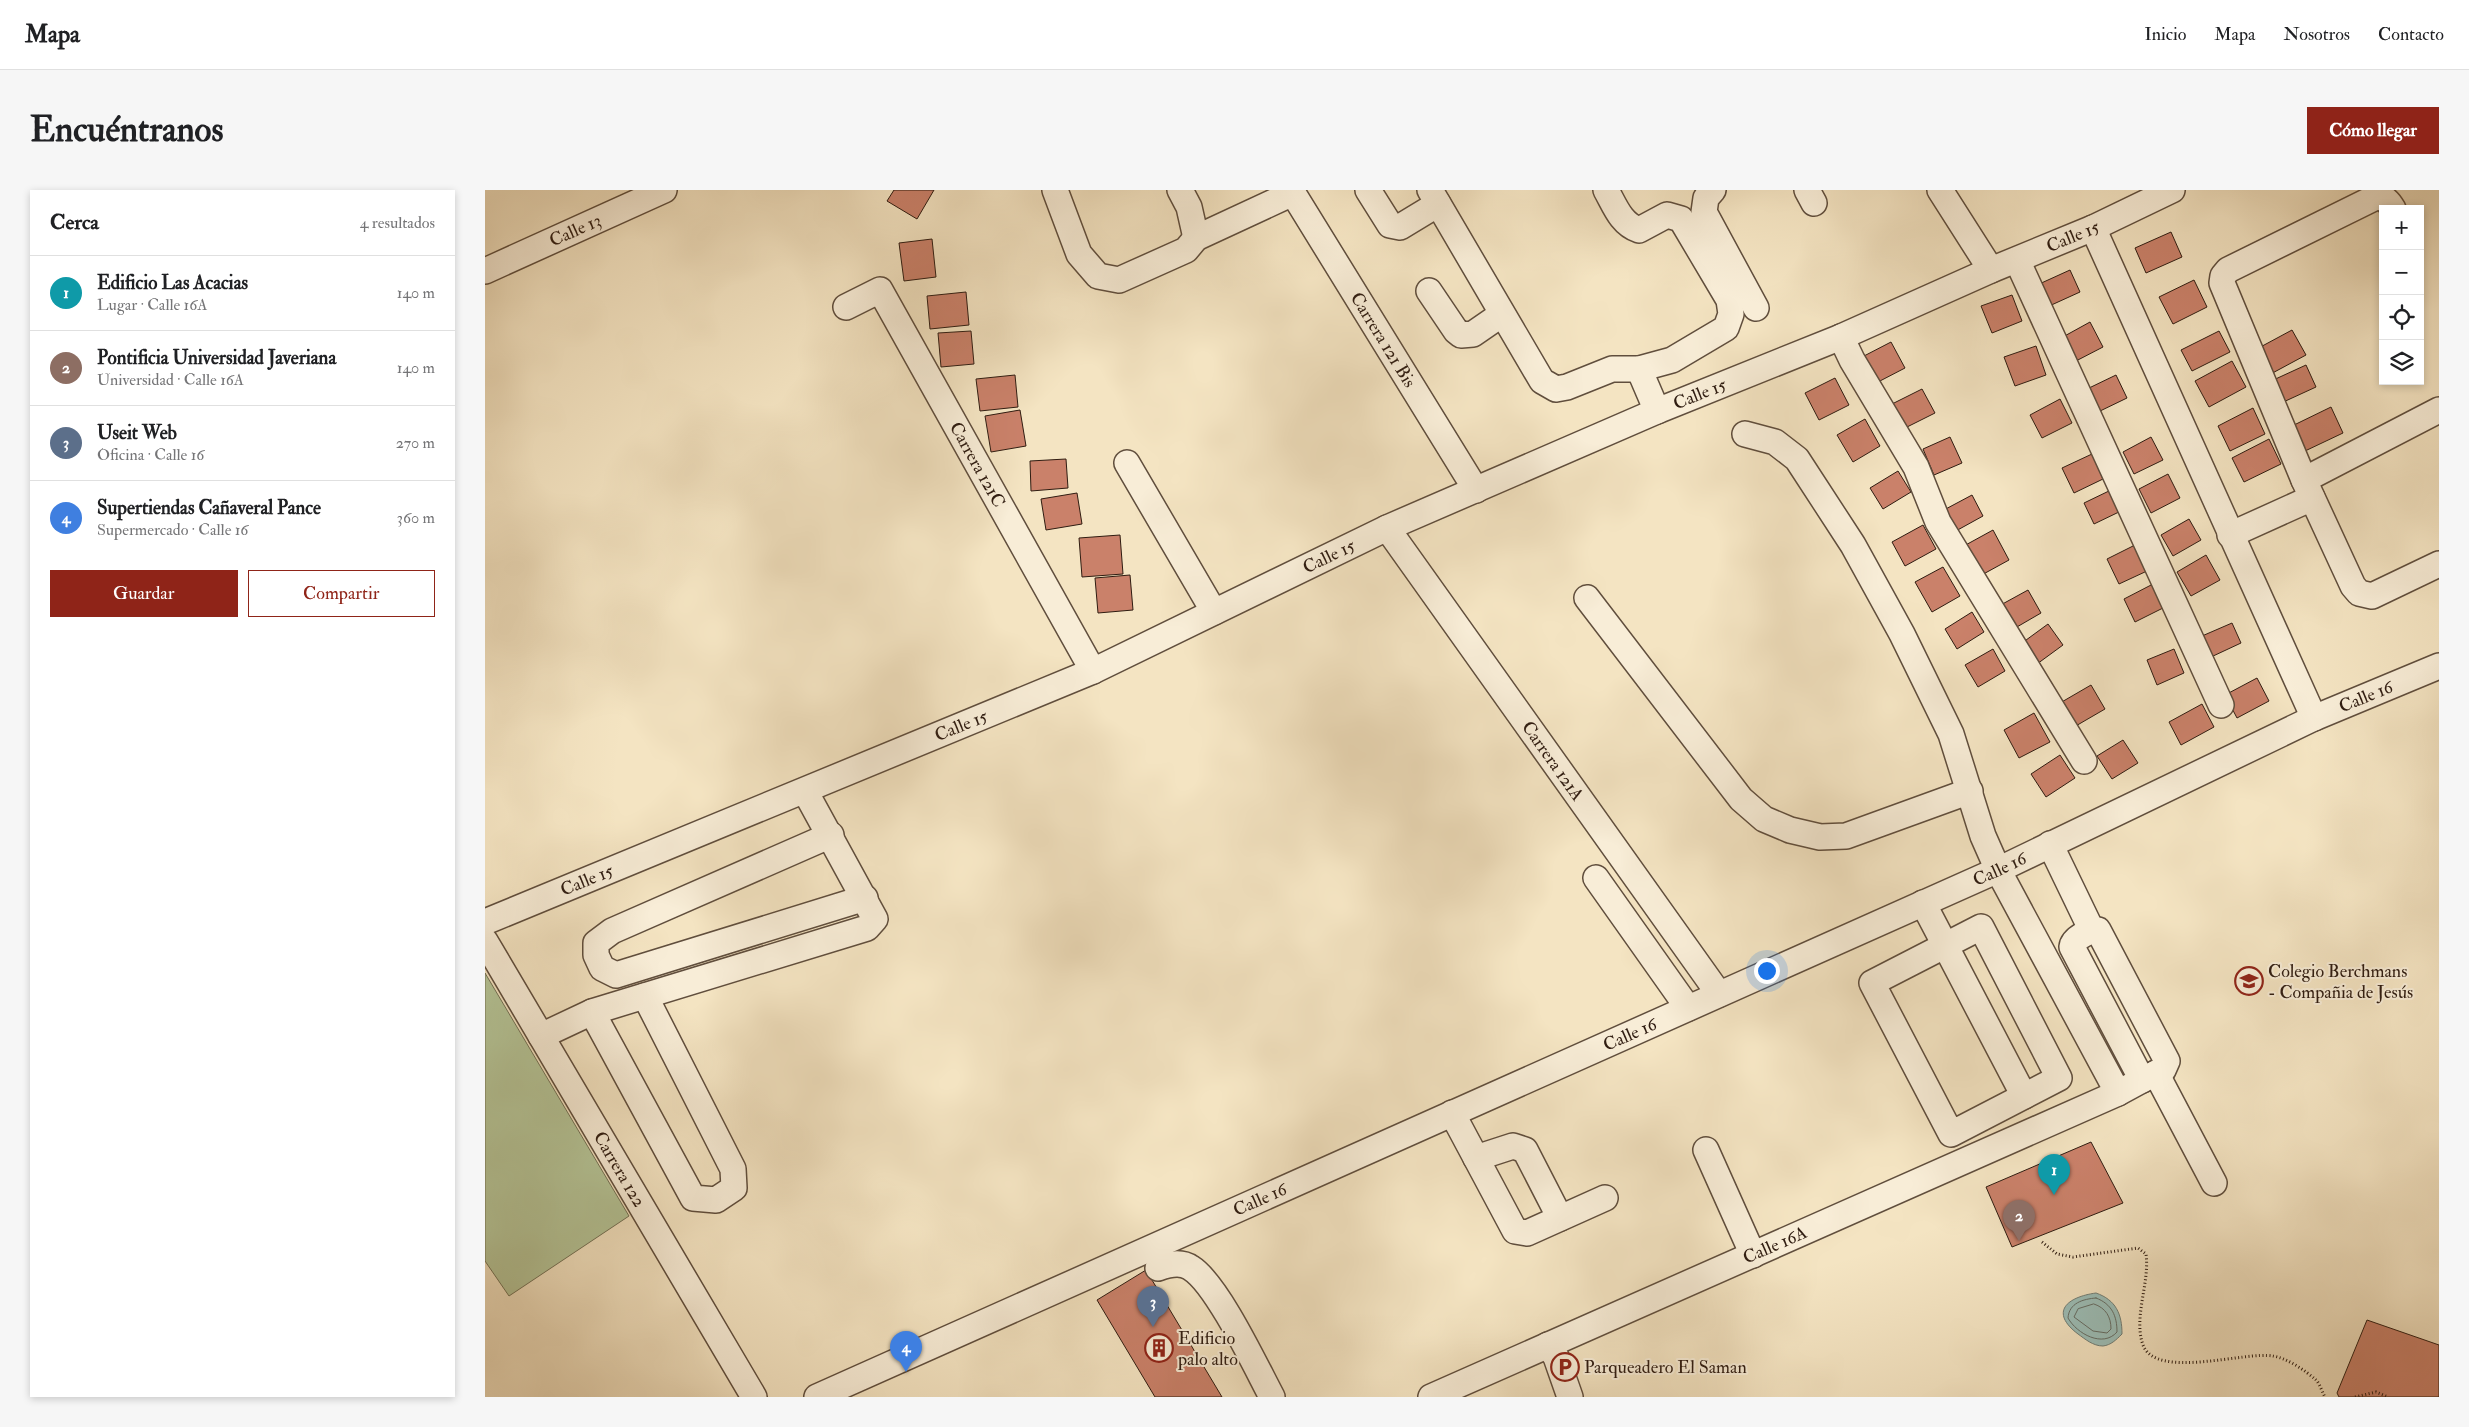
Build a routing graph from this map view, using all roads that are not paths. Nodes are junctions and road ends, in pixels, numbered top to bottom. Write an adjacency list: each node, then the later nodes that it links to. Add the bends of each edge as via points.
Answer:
1 (665, 190): 16 (street, Calle 13)
2 (1055, 190): 13 (street, via 1079,254 1099,276 1119,280 1186,250)
3 (1180, 190): 13 (street, via 1189,208)
4 (1368, 190): 10 (street, via 1394,227 1400,227)
5 (1605, 190): 22 (street, via 1624,223 1631,228 1639,230 1667,215 1681,220 1729,300 1731,314 1727,328 1672,360)
6 (1713, 190): 19 (street, via 1706,198 1705,212)
7 (2172, 190): 12 (street, Calle 15)
8 (1292, 192): 13 (street); 28 (street, Carrera 121 Bis)
9 (1950, 195): 15 (street)
10 (1434, 197): 20 (street)
11 (2390, 205): 27 (street, via 2387,200 2376,197 2228,270 2223,276 2225,292)
12 (2093, 228): 14 (street, Calle 15); 30 (street)
13 (1196, 238)
14 (2017, 260): 15 (street, Calle 15); 36 (street)
15 (1991, 270): 21 (street, Calle 15)
16 (485, 271)
17 (1429, 291): 20 (street, via 1461,335 1473,334)
18 (846, 307): 35 (street, Carrera 121C, via 880,290)
19 (1756, 308)
20 (1503, 314): 22 (street, via 1548,386 1556,389 1567,387 1612,369)
21 (1841, 337): 24 (street, Calle 15); 38 (street, via 1916,467 1938,522)
22 (1639, 369): 24 (street)
23 (2439, 410): 27 (street)
24 (1657, 411): 28 (street, Calle 15)
25 (1745, 434): 39 (street, via 1775,442 1797,459 1853,545 1902,634 1951,734)
26 (1127, 463): 33 (street)
27 (2308, 489): 30 (street); 31 (street, via 2359,593 2372,596)
28 (1476, 490): 29 (street, Calle 15)
29 (1387, 528): 33 (street, Calle 15); 52 (street, Carrera 121A)
30 (2230, 535): 37 (street)
31 (2439, 564)
32 (1587, 598): 39 (street, via 1741,799 1764,819 1790,830 1820,837 1847,836)
33 (1214, 612): 35 (street, Calle 15)
34 (2439, 666): 37 (street, Calle 16)
35 (1093, 671): 40 (street, Calle 15)
36 (2221, 705)
37 (2314, 718): 42 (street, Calle 16)
38 (2084, 761)
39 (1970, 790): 43 (street, via 1983,836)
40 (805, 791): 41 (street); 47 (street, Calle 15)
41 (831, 835): 45 (street); 45 (street, via 612,931 597,943 596,955 602,968 616,975)
42 (2050, 844): 43 (street, Calle 16); 48 (street)
43 (1998, 870): 46 (street, Calle 16); 58 (street)
44 (1596, 878): 54 (street)
45 (865, 898): 53 (street, via 875,919 867,928)
46 (1923, 903): 50 (street); 52 (street, Calle 16)
47 (485, 922)
48 (2092, 931): 57 (street, via 2075,940 2071,946); 57 (street, via 2101,932 2164,1054 2166,1066)
49 (485, 941): 56 (street, Carrera 122)
50 (1945, 946): 59 (street); 59 (street, via 1981,927 2059,1078); 59 (street, via 1872,983 1951,1134)
51 (485, 973): 69 (street, Carrera 122)
52 (1719, 994): 54 (street, Calle 16)
53 (645, 996): 55 (street); 55 (street, via 733,1169 734,1188 715,1200 693,1198)
54 (1688, 1008): 60 (street, Calle 16)
55 (592, 1012): 56 (street)
56 (541, 1036): 70 (street, Carrera 122)
57 (2149, 1076): 58 (street, Calle 16A); 63 (street)
58 (2118, 1093): 66 (street, Calle 16A)
59 (2024, 1096)
60 (1453, 1113): 62 (street); 71 (street, Calle 16)
61 (1706, 1150): 66 (street)
62 (1475, 1158): 65 (street, via 1513,1146 1525,1150); 65 (street, via 1515,1231 1527,1233)
63 (2214, 1183)
64 (1605, 1198): 65 (street)
65 (1560, 1218)
66 (1753, 1255): 68 (street, Calle 16A)
67 (1158, 1268): 72 (street, via 1179,1263 1191,1268 1205,1281)
68 (1548, 1345): 73 (street, Calle 16A); 74 (street, via 1556,1357)
69 (734, 1397)
70 (753, 1397)
71 (817, 1397)
72 (1272, 1397)
73 (1431, 1397)
74 (1570, 1397)

